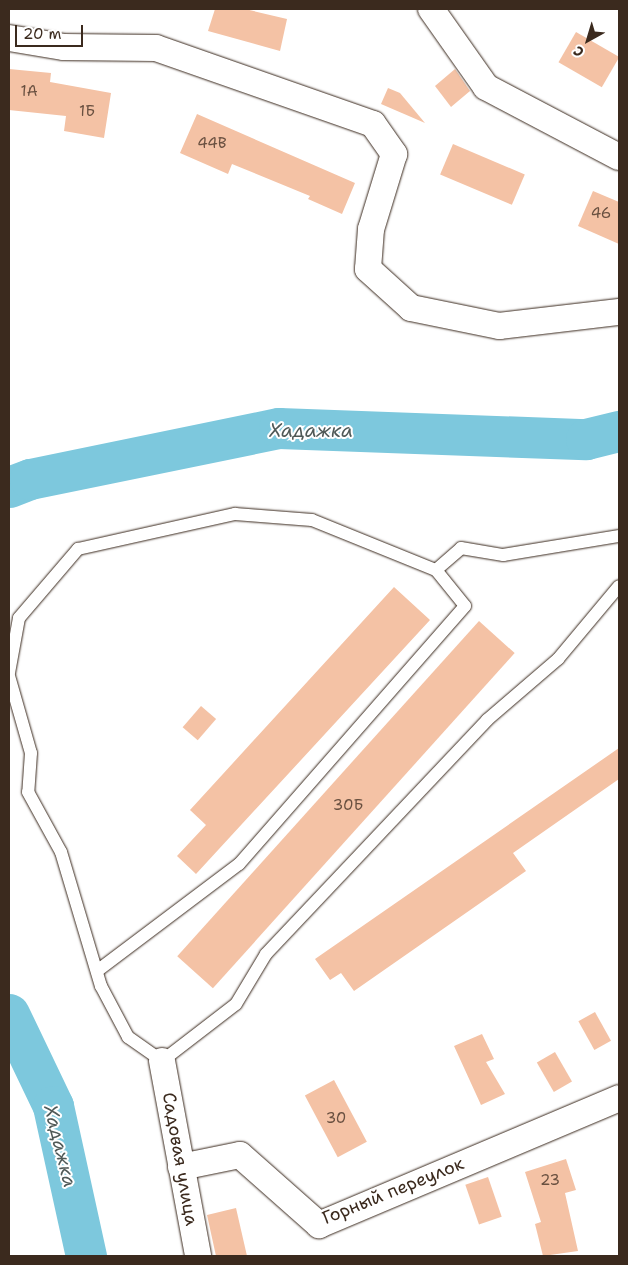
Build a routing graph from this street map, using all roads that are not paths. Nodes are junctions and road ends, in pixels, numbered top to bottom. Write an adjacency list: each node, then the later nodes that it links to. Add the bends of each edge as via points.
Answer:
1 (431, 9): 3 (street, via 486,86)
2 (9, 38): 4 (street, via 64,48 156,48 258,81 373,124 394,154 371,229 368,269 411,308 499,326)
3 (619, 157)
4 (619, 312)
5 (619, 536): 6 (lane, via 503,555 461,548)
6 (436, 570): 8 (lane, via 312,520 235,514 78,549 19,618); 9 (lane, via 465,606 239,864)
7 (619, 586): 10 (lane, via 558,659 487,720 266,954 236,1004)
8 (9, 675): 9 (lane, via 31,753 28,792 61,852)
9 (97, 971): 10 (lane, via 128,1037)
10 (162, 1061): 12 (street, Садовая улица)
11 (619, 1098): 12 (street, Горный переулок, via 318,1225 240,1155)
12 (181, 1167): 13 (street, Садовая улица)
13 (198, 1256)

